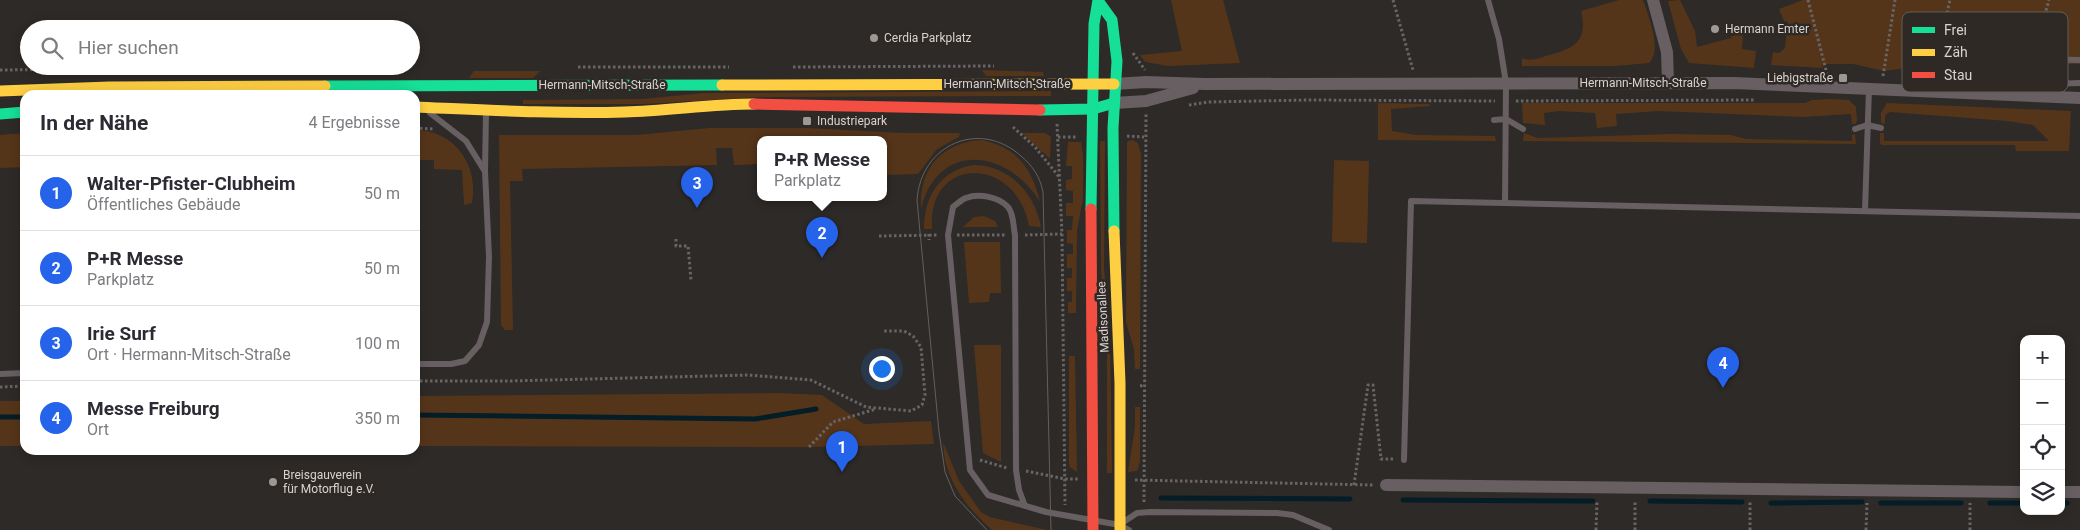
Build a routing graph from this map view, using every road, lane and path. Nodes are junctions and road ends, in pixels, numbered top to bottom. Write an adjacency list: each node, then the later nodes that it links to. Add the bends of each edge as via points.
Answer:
1 (1393, 0): 10 (path)
2 (1488, 0): 11 (lane)
3 (1653, 0): 9 (street, via 1667,52)
4 (1808, 0): 16 (path)
5 (1895, 0): 17 (path)
6 (1098, 1): 12 (main road, Madisonallee, via 1094,24); 13 (main road, Madisonallee, via 1112,20 1117,61)
7 (1133, 54): 8 (path)
8 (1146, 71)
9 (1668, 82): 11 (street, Hermann-Mitsch-Straße); 16 (street, Hermann-Mitsch-Straße)
10 (1417, 83): 11 (street, Hermann-Mitsch-Straße); 14 (street, Hermann-Mitsch-Straße)
11 (1506, 83): 27 (lane)
12 (1093, 84): 13 (main road, Hermann-Mitsch-Straße); 15 (main road, Hermann-Mitsch-Straße); 33 (main road, Madisonallee)
13 (1114, 84): 14 (street, Hermann-Mitsch-Straße); 28 (main road, Madisonallee)
14 (1205, 84): 28 (street, Hermann-Mitsch-Straße, via 1146,101)
15 (487, 86): 18 (main road, Hermann-Mitsch-Straße); 32 (main road)
16 (1829, 86): 17 (street, Hermann-Mitsch-Straße)
17 (1876, 89): 20 (street, Hermann-Mitsch-Straße); 39 (lane)
18 (20, 90)
19 (20, 90): 21 (main road, Hermann-Mitsch-Straße)
20 (1902, 90)
21 (0, 91)
22 (1951, 92): 24 (street, Hermann-Mitsch-Straße)
23 (2038, 92): 24 (lane)
24 (2033, 96): 25 (street, Hermann-Mitsch-Straße)
25 (2080, 98)
26 (1730, 100): 27 (path)
27 (1505, 101): 29 (path, via 1298,100 1208,102); 37 (lane)
28 (1114, 103): 33 (main road, Hermann-Mitsch-Straße); 93 (main road, Madisonallee)
29 (1182, 106)
30 (420, 107): 32 (main road, Hermann-Mitsch-Straße)
31 (420, 108): 47 (lane, via 466,141)
32 (486, 109): 33 (main road, Hermann-Mitsch-Straße, via 626,112 714,104 925,110); 47 (lane)
33 (1093, 109): 92 (main road, Madisonallee)
34 (20, 112): 35 (main road)
35 (0, 114)
36 (1152, 114): 67 (path, via 1146,117 1144,137)
37 (1506, 119): 38 (lane); 45 (lane); 49 (lane)
38 (1494, 120)
39 (1867, 125): 44 (lane); 46 (lane); 50 (lane)
40 (1003, 126): 41 (path)
41 (1012, 127): 42 (path); 48 (path, via 1035,147)
42 (1022, 127)
43 (1051, 127): 48 (path, via 1057,128)
44 (1881, 128)
45 (1523, 129)
46 (1855, 129)
47 (485, 171): 61 (lane, via 489,290 487,322 482,338 465,361)
48 (1060, 178): 54 (path)
49 (1505, 203): 50 (lane); 72 (lane, via 1411,201)
50 (1865, 211): 51 (lane)
51 (2080, 216)
52 (929, 234): 55 (path); 56 (path); 58 (path)
53 (1015, 234): 54 (path); 55 (path); 55 (lane, via 1008,208 996,199 982,196 966,198 953,207); 90 (lane, via 1016,470)
54 (1062, 234): 75 (path)
55 (948, 235): 90 (lane, via 970,470 988,495)
56 (880, 236)
57 (676, 238): 59 (path, via 676,246 688,246)
58 (929, 240)
59 (691, 280)
60 (883, 331): 69 (path, via 904,332 913,336 921,347 926,395 922,405 910,411)
61 (420, 364)
62 (20, 373): 63 (lane)
63 (0, 374)
64 (420, 381): 69 (path, via 508,382 748,375 811,380)
65 (20, 386): 68 (path)
66 (1140, 386): 67 (path)
67 (1145, 386): 77 (path)
68 (0, 387)
69 (876, 409): 70 (path, via 832,422)
70 (809, 447)
71 (985, 460): 73 (path)
72 (1404, 460): 78 (path, via 1381,459 1373,385 1368,385)
73 (1001, 466)
74 (1030, 472): 75 (path)
75 (1064, 479): 76 (path); 91 (path)
76 (1076, 479)
77 (1145, 481): 78 (path); 89 (path)
78 (1354, 485): 79 (path)
79 (1366, 485)
80 (1386, 485): 81 (street)
81 (1597, 487): 82 (street); 95 (path)
82 (1635, 488): 83 (street); 96 (path)
83 (1750, 488): 84 (street); 97 (path)
84 (1867, 490): 85 (street); 98 (path)
85 (1970, 491): 86 (street); 99 (path)
86 (2020, 492)
87 (2065, 492): 88 (street)
88 (2080, 492)
89 (1144, 501)
90 (1025, 506): 91 (lane)
91 (1066, 516): 92 (lane)
92 (1093, 525): 93 (lane)
93 (1123, 528): 94 (lane, via 1137,514 1150,512 1277,513 1293,514)
94 (1329, 530)
95 (1596, 530)
96 (1635, 530)
97 (1750, 530)
98 (1866, 530)
99 (1970, 530)

